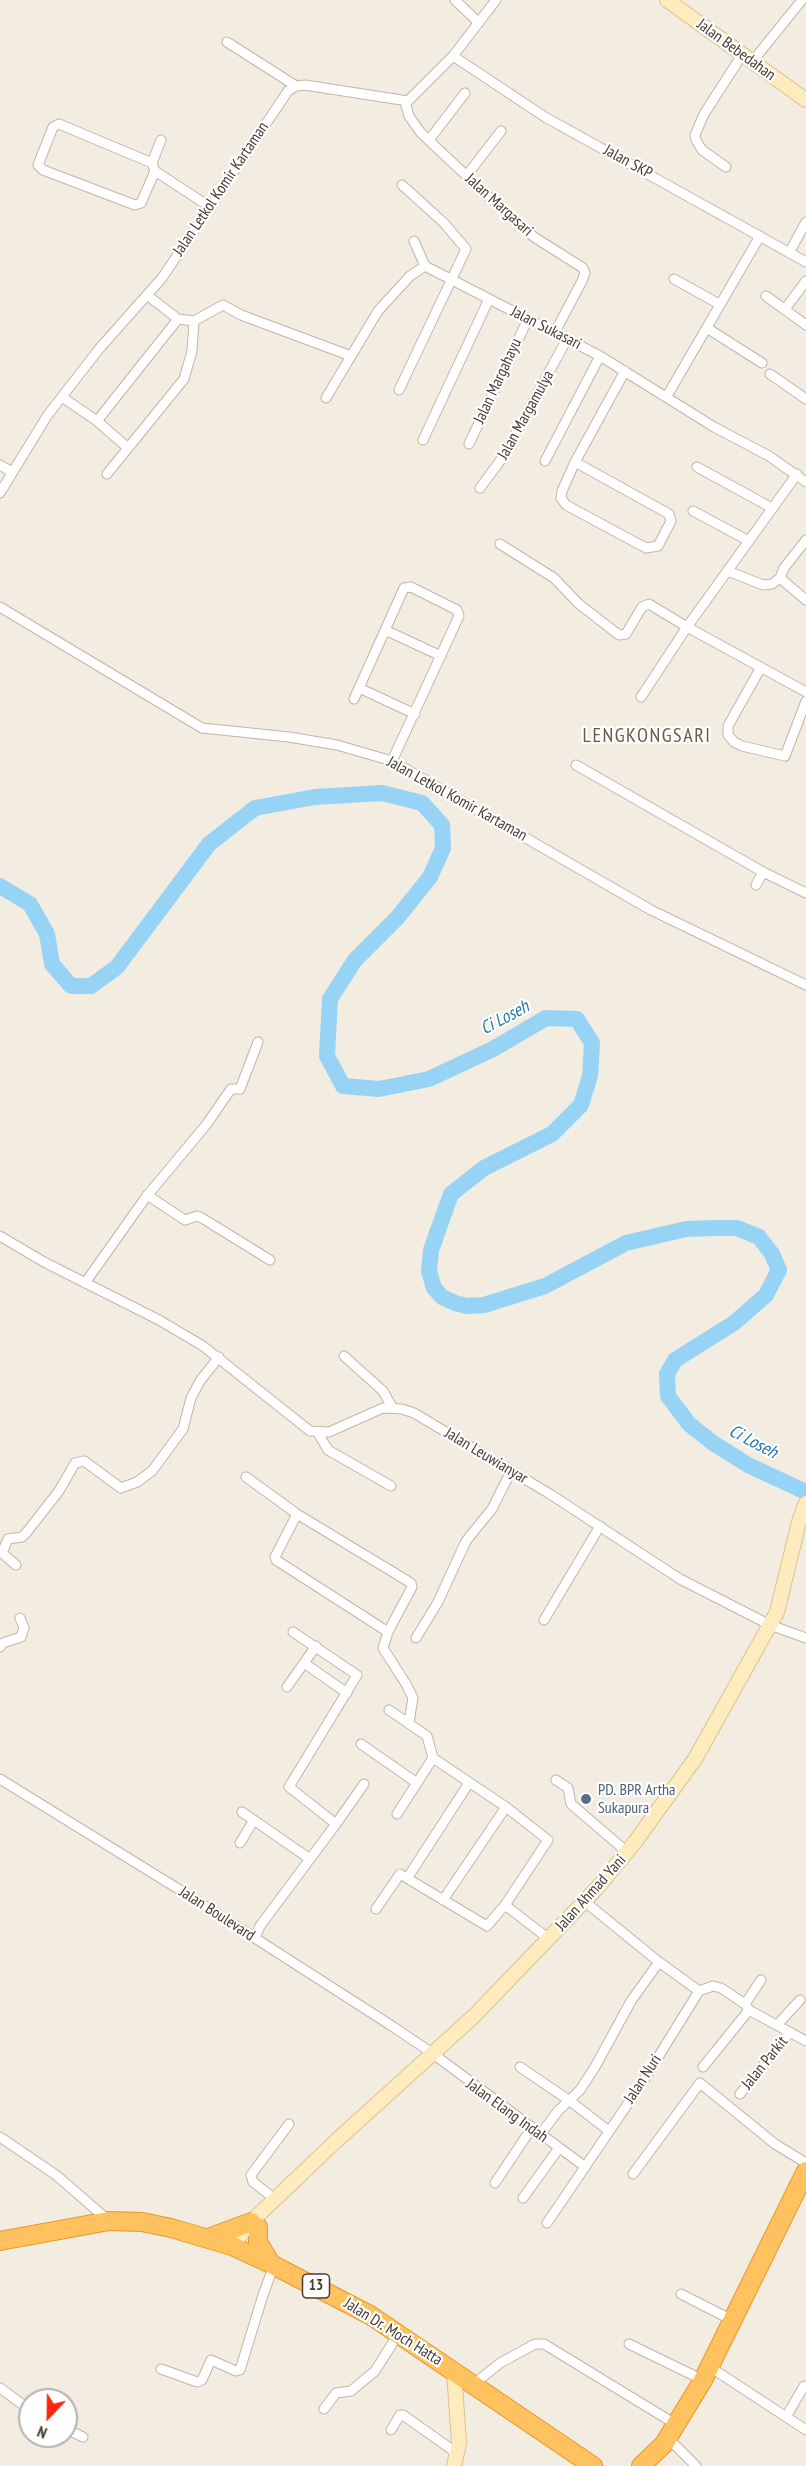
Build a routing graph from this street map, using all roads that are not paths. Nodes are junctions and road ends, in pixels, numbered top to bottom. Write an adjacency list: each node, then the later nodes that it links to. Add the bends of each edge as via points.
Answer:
1 (455, 0): 5 (street)
2 (496, 0): 5 (street)
3 (667, 0): 8 (street, Jalan Bebedahan)
4 (802, 0): 8 (street)
5 (479, 23): 7 (street)
6 (227, 42): 9 (street)
7 (453, 56): 12 (street); 22 (street, Jalan SKP, via 545,117)
8 (747, 59): 11 (street, Jalan Bebedahan); 17 (street, via 704,114 695,135 702,150)
9 (296, 86): 12 (street); 20 (street, Jalan Letkol Komir Kartaman, via 283,98)
10 (465, 93): 15 (street)
11 (806, 100)
12 (405, 102): 15 (street, Jalan Margasari, via 415,125)
13 (501, 131): 18 (street)
14 (161, 140): 16 (street)
15 (429, 140): 18 (street, Jalan Margasari)
16 (154, 167): 16 (street, via 142,200 135,206 38,165 53,127 58,124); 20 (street)
17 (726, 167)
18 (467, 175): 40 (street, Jalan Margasari, via 525,231 583,268 582,281)
19 (402, 185): 28 (street, via 465,246 466,252)
20 (210, 207): 30 (street, Jalan Letkol Komir Kartaman)
21 (806, 222): 24 (street)
22 (760, 236): 24 (street, Jalan SKP); 33 (street)
23 (414, 241): 26 (street)
24 (789, 253): 25 (street, Jalan SKP)
25 (806, 262)
26 (425, 266): 28 (street, Jalan Sukasari); 42 (street, via 388,298)
27 (674, 279): 33 (street)
28 (450, 281): 32 (street, Jalan Sukasari); 47 (street)
29 (806, 281): 34 (street)
30 (147, 295): 35 (street); 49 (street, Jalan Letkol Komir Kartaman)
31 (766, 296): 34 (street)
32 (489, 299): 36 (street, Jalan Sukasari); 53 (street)
33 (720, 304): 39 (street)
34 (785, 309): 38 (street)
35 (178, 319): 37 (street); 52 (street)
36 (528, 319): 40 (street, Jalan Sukasari); 54 (street, Jalan Margahayu)
37 (194, 321): 42 (street, via 223,305); 55 (street, via 192,351 184,379)
38 (806, 325)
39 (707, 328): 44 (street); 48 (street)
40 (555, 332): 41 (street, Jalan Sukasari)
41 (567, 339): 43 (street, Jalan Sukasari); 64 (street, Jalan Margamulya, via 503,457)
42 (351, 356): 50 (street)
43 (600, 356): 45 (street, Jalan Sukasari); 56 (street)
44 (762, 363)
45 (625, 371): 48 (street, Jalan Sukasari); 57 (street)
46 (770, 374): 51 (street)
47 (399, 390)
48 (667, 396): 62 (street, Jalan Sukasari)
49 (62, 398): 52 (street); 60 (street, Jalan Letkol Komir Kartaman)
50 (326, 398)
51 (806, 399)
52 (97, 422): 55 (street)
53 (423, 440)
54 (469, 444)
55 (128, 448): 61 (street)
56 (544, 461)
57 (575, 462): 57 (street, via 669,514 671,521 658,546 646,548 564,504 562,491)
58 (0, 465): 60 (street)
59 (698, 467): 66 (street)
60 (12, 472): 65 (street, Jalan Letkol Komir Kartaman)
61 (106, 474)
62 (797, 474): 63 (street, Jalan Sukasari); 66 (street)
63 (806, 482)
64 (480, 488)
65 (0, 493)
66 (772, 508): 69 (street)
67 (693, 511): 69 (street)
68 (806, 540): 72 (street)
69 (749, 542): 71 (street)
70 (500, 544): 75 (street, via 554,578 579,604 619,635 626,634 648,604)
71 (728, 571): 72 (street, via 763,585); 75 (street)
72 (780, 578): 73 (street)
73 (806, 600)
74 (0, 607): 85 (street, Jalan Letkol Komir Kartaman, via 202,728 337,745)
75 (687, 627): 78 (street); 81 (street)
76 (385, 630): 77 (street); 77 (street, via 402,590 411,587 458,611); 79 (street)
77 (441, 656): 84 (street)
78 (760, 669): 80 (street); 83 (street, via 728,726 728,735 734,742 785,756)
79 (359, 688): 82 (street); 84 (street)
80 (806, 692)
81 (641, 697)
82 (354, 699)
83 (806, 701)
84 (415, 714): 85 (street)
85 (392, 761): 90 (street, Jalan Letkol Komir Kartaman, via 651,910)
86 (576, 765): 87 (street)
87 (762, 872): 88 (street); 89 (street)
88 (756, 885)
89 (806, 892)
90 (806, 985)
91 (258, 1042): 92 (street, via 240,1089 231,1089)
92 (147, 1196): 94 (street, via 185,1220 202,1218); 95 (street)
93 (0, 1236): 95 (street)
94 (270, 1260)
95 (85, 1283): 97 (street, via 159,1320)
96 (344, 1356): 98 (street, via 383,1391)
97 (219, 1357): 99 (street, via 303,1426); 107 (street, via 191,1398 183,1429 152,1471 121,1488 84,1461 75,1463 26,1533 8,1539 2,1553)
98 (392, 1407): 99 (street, via 336,1430); 100 (street, Jalan Leuwianyar, via 414,1413)
99 (318, 1433): 102 (street, via 328,1450)
100 (511, 1471): 106 (street, Jalan Leuwianyar); 113 (street, via 492,1509 466,1541 438,1602)
101 (246, 1477): 104 (street)
102 (391, 1486)
103 (805, 1505): 105 (street, Jalan Ahmad Yani)
104 (297, 1514): 112 (street, via 276,1560); 112 (street, via 411,1583)
105 (802, 1523): 110 (street, Jalan Ahmad Yani)
106 (600, 1526): 109 (street); 110 (street, Jalan Leuwianyar, via 681,1579)
107 (16, 1565)
108 (20, 1618): 116 (street, via 24,1628 21,1637)
109 (544, 1620)
110 (770, 1625): 114 (street, Jalan Leuwianyar); 135 (street, Jalan Ahmad Yani, via 695,1759)
111 (293, 1632): 115 (street)
112 (388, 1632): 121 (street, via 383,1649 413,1698)
113 (416, 1638)
114 (806, 1638)
115 (316, 1646): 117 (street); 119 (street, via 357,1673)
116 (0, 1647)
117 (304, 1663): 118 (street); 119 (street)
118 (287, 1687)
119 (347, 1693): 133 (street, via 289,1787)
120 (389, 1710): 121 (street)
121 (409, 1722): 123 (street, via 427,1736)
122 (361, 1744): 126 (street)
123 (433, 1758): 126 (street); 127 (street)
124 (0, 1779): 142 (street, Jalan Boulevard)
125 (556, 1780): 135 (street, via 568,1788 571,1804)
126 (417, 1783): 131 (street)
127 (469, 1783): 129 (street); 137 (street)
128 (364, 1784): 133 (street)
129 (506, 1807): 138 (street); 140 (street, via 548,1840)
130 (242, 1812): 132 (street)
131 (397, 1814)
132 (254, 1820): 134 (street); 136 (street)
133 (336, 1824): 136 (street)
134 (240, 1843)
135 (627, 1852): 139 (street, Jalan Ahmad Yani)
136 (310, 1859): 142 (street)
137 (408, 1877): 138 (street); 141 (street, via 399,1874)
138 (443, 1900): 140 (street, via 486,1927)
139 (585, 1901): 143 (street, Jalan Ahmad Yani); 144 (street)
140 (505, 1905): 143 (street)
141 (376, 1909)
142 (255, 1938): 152 (street, Jalan Boulevard)
143 (549, 1939): 152 (street, Jalan Ahmad Yani)
144 (659, 1962): 146 (street); 156 (street)
145 (760, 1980): 148 (street)
146 (699, 1991): 148 (street, via 717,1986); 159 (street, Jalan Nuri)
147 (800, 2000): 149 (street)
148 (747, 2007): 149 (street); 154 (street)
149 (777, 2025): 150 (street)
150 (790, 2032): 151 (street); 155 (street, Jalan Parkit)
151 (806, 2041)
152 (432, 2053): 158 (street, Jalan Elang Indah); 169 (street, Jalan Ahmad Yani)
153 (520, 2067): 156 (street)
154 (703, 2067)
155 (740, 2094)
156 (570, 2101): 159 (street); 160 (street)
157 (289, 2124): 169 (street, via 251,2175)
158 (531, 2129): 160 (street, Jalan Elang Indah); 167 (street)
159 (609, 2131): 164 (street, Jalan Nuri)
160 (540, 2135): 162 (street, Jalan Elang Indah)
161 (0, 2137): 170 (street, via 56,2175)
162 (559, 2148): 164 (street, Jalan Elang Indah); 168 (street)
163 (806, 2163): 166 (street, via 775,2144 700,2083)
164 (584, 2166): 171 (street, Jalan Nuri)
165 (806, 2171): 178 (highway)
166 (633, 2174)
167 (495, 2183)
168 (523, 2198)
169 (270, 2203): 172 (street, Jalan Ahmad Yani)
170 (109, 2221): 173 (highway, Jalan Dr. Moch Hatta / 13, via 142,2222); 174 (highway, Jalan Dr. Moch Hatta / 13)
171 (547, 2223)
172 (254, 2225): 173 (highway); 175 (street, Jalan Ahmad Yani); 176 (highway, via 258,2242)
173 (208, 2238): 175 (highway, Jalan Dr. Moch Hatta / 13)
174 (0, 2241)
175 (239, 2249): 176 (highway, Jalan Dr. Moch Hatta / 13)
176 (273, 2264): 179 (highway, Jalan Dr. Moch Hatta / 13); 181 (street, via 240,2370 211,2360 201,2380 196,2382)
177 (681, 2294): 178 (street)
178 (732, 2320): 183 (highway)
179 (399, 2333): 182 (highway, Jalan Dr. Moch Hatta / 13); 188 (street, via 375,2371 351,2391 336,2393)
180 (629, 2344): 183 (street)
181 (161, 2369)
182 (454, 2371): 184 (highway, Jalan Dr. Moch Hatta / 13); 195 (street)
183 (706, 2374): 189 (street); 192 (highway)
184 (474, 2384): 192 (street, via 500,2363 534,2344 544,2344); 196 (highway, Jalan Dr. Moch Hatta / 13)
185 (804, 2386): 189 (street)
186 (0, 2388): 187 (street)
187 (18, 2401)
188 (324, 2409)
189 (786, 2417): 191 (street)
190 (391, 2430): 195 (street, via 403,2415)
191 (806, 2430)
192 (672, 2431): 197 (highway); 198 (street)
193 (78, 2435): 194 (street)
194 (83, 2437)
195 (456, 2460)
196 (593, 2466)
197 (642, 2466)
198 (696, 2466)

